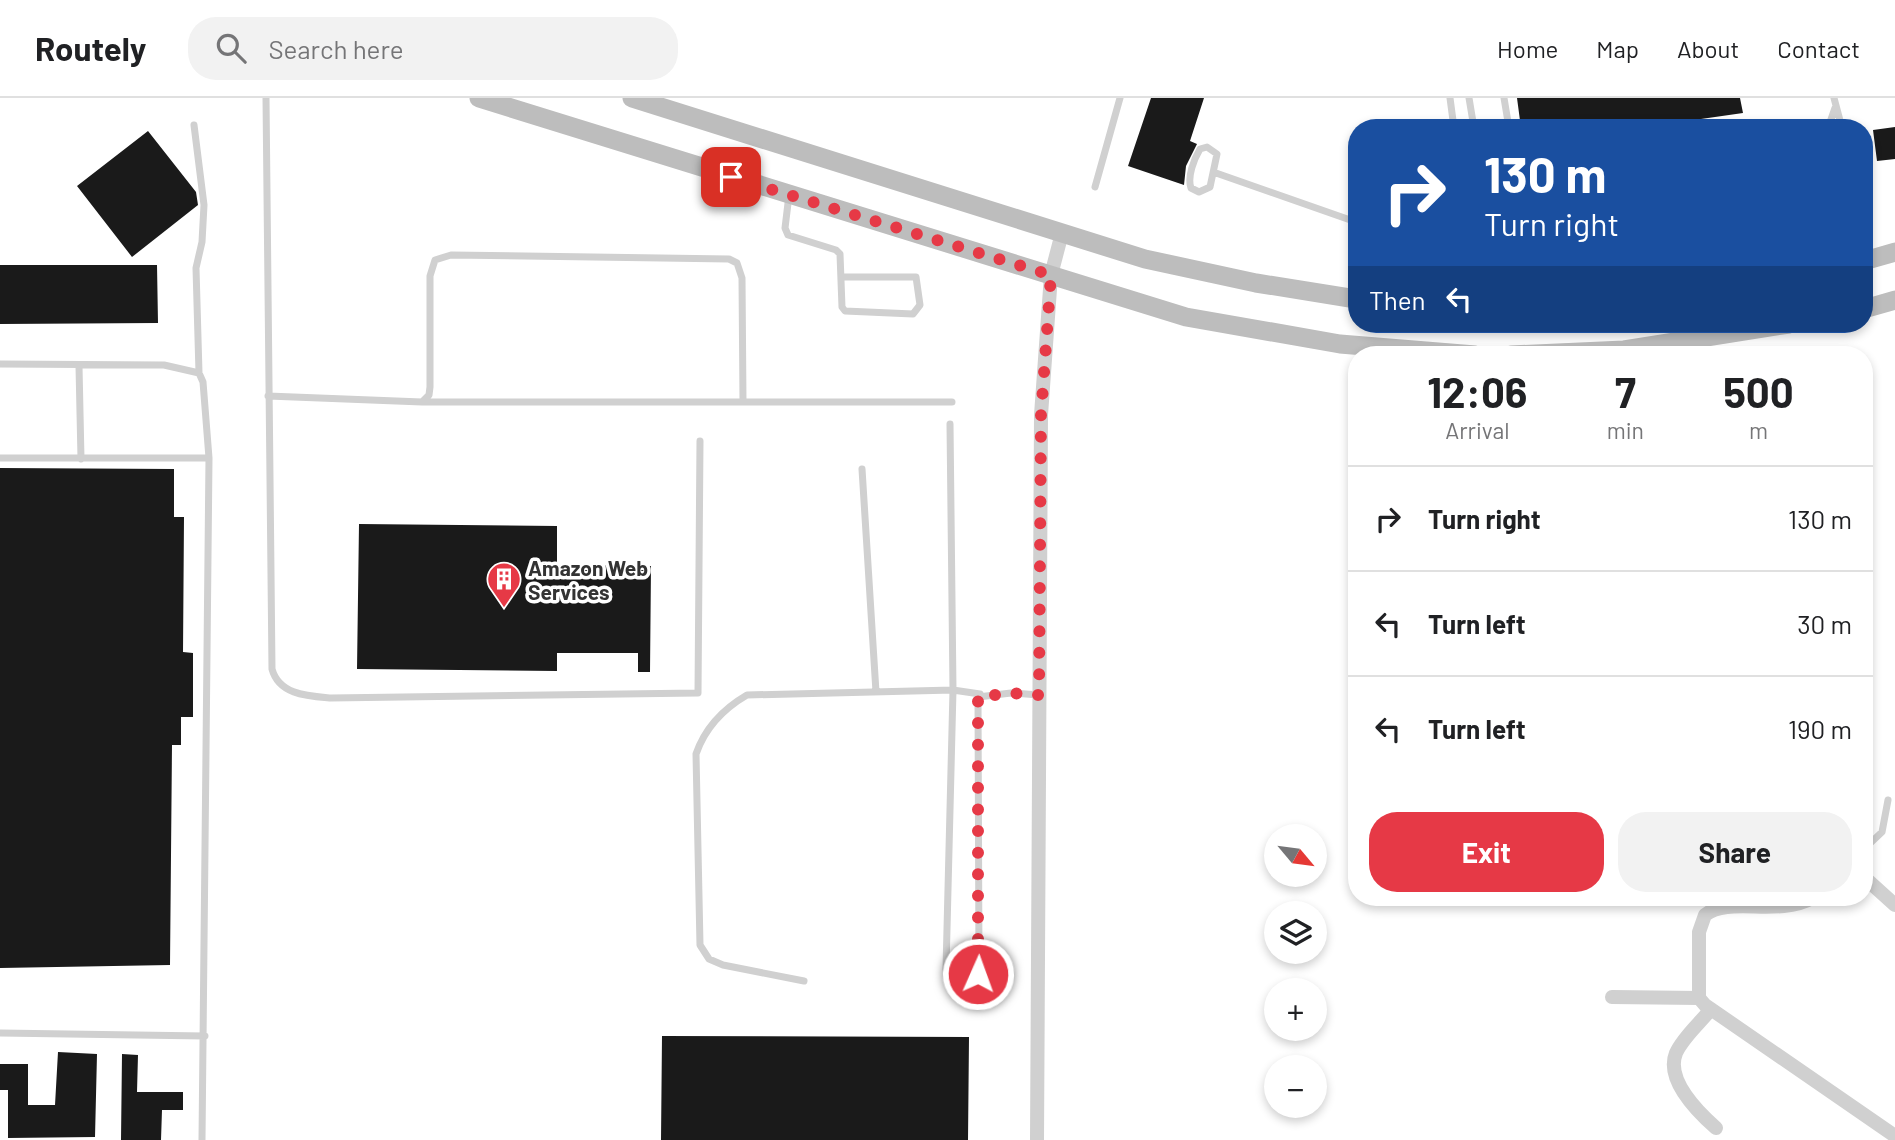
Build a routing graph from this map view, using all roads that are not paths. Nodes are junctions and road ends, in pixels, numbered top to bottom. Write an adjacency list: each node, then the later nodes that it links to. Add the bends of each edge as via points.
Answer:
1 (266, 98): 35 (lane)
2 (479, 98): 19 (street)
3 (632, 98): 9 (street)
4 (1120, 98): 18 (lane)
5 (1450, 98): 11 (lane)
6 (1469, 98): 12 (lane)
7 (1504, 98): 13 (lane)
8 (1834, 98): 10 (lane)
9 (675, 104): 21 (street)
10 (1835, 108): 14 (lane); 15 (lane)
11 (1453, 119)
12 (1472, 119)
13 (1508, 119)
14 (1831, 119)
15 (1839, 119)
16 (194, 125): 34 (lane, via 204,213 195,278)
17 (1216, 173): 17 (lane, via 1205,191 1189,185 1196,155 1204,147 1217,154); 20 (lane)
18 (1094, 187)
19 (789, 194): 24 (street); 25 (lane, via 786,232 836,250 842,260)
20 (1348, 219)
21 (1062, 233): 24 (street); 26 (street, via 1145,259 1256,284)
22 (1895, 252): 23 (street)
23 (1873, 254)
24 (1051, 275): 30 (street, via 1186,317); 48 (street, via 1041,415)
25 (842, 277): 25 (lane, via 845,312 913,314 919,305 916,277)
26 (1348, 298)
27 (1895, 300): 28 (street)
28 (1873, 306)
29 (1732, 333): 31 (street)
30 (1365, 346)
31 (1649, 346)
32 (0, 364): 33 (lane)
33 (79, 366): 34 (lane, via 164,365); 42 (lane)
34 (199, 373): 43 (lane, via 206,397)
35 (268, 396): 36 (lane); 40 (lane, via 272,669 286,689 307,696 698,693)
36 (422, 402): 37 (lane); 37 (lane, via 430,387 430,276 436,260 451,255 729,259 737,263 742,278)
37 (743, 402): 38 (lane)
38 (952, 402)
39 (950, 424): 45 (lane)
40 (700, 441)
41 (0, 458): 42 (lane)
42 (81, 458): 43 (lane)
43 (209, 458): 59 (lane)
44 (862, 469): 46 (lane)
45 (953, 690): 46 (lane); 47 (lane); 47 (lane, via 946,969 950,979 969,981 979,967)
46 (876, 692): 54 (lane, via 747,695 710,727 695,754 700,945 709,959 723,965)
47 (980, 694): 48 (lane)
48 (1039, 695): 63 (street)
49 (1888, 800): 50 (lane, via 1879,838)
50 (1873, 842)
51 (1873, 885): 52 (street)
52 (1895, 905)
53 (1790, 906): 56 (street, via 1717,908 1705,915 1699,932)
54 (804, 981)
55 (1612, 997): 56 (street)
56 (1699, 998): 57 (street)
57 (1711, 1009): 60 (street, via 1675,1059 1685,1098); 61 (street)
58 (0, 1032): 59 (lane)
59 (205, 1036): 62 (lane)
60 (1716, 1128)
61 (1895, 1136)
62 (202, 1140)
63 (1037, 1140)

